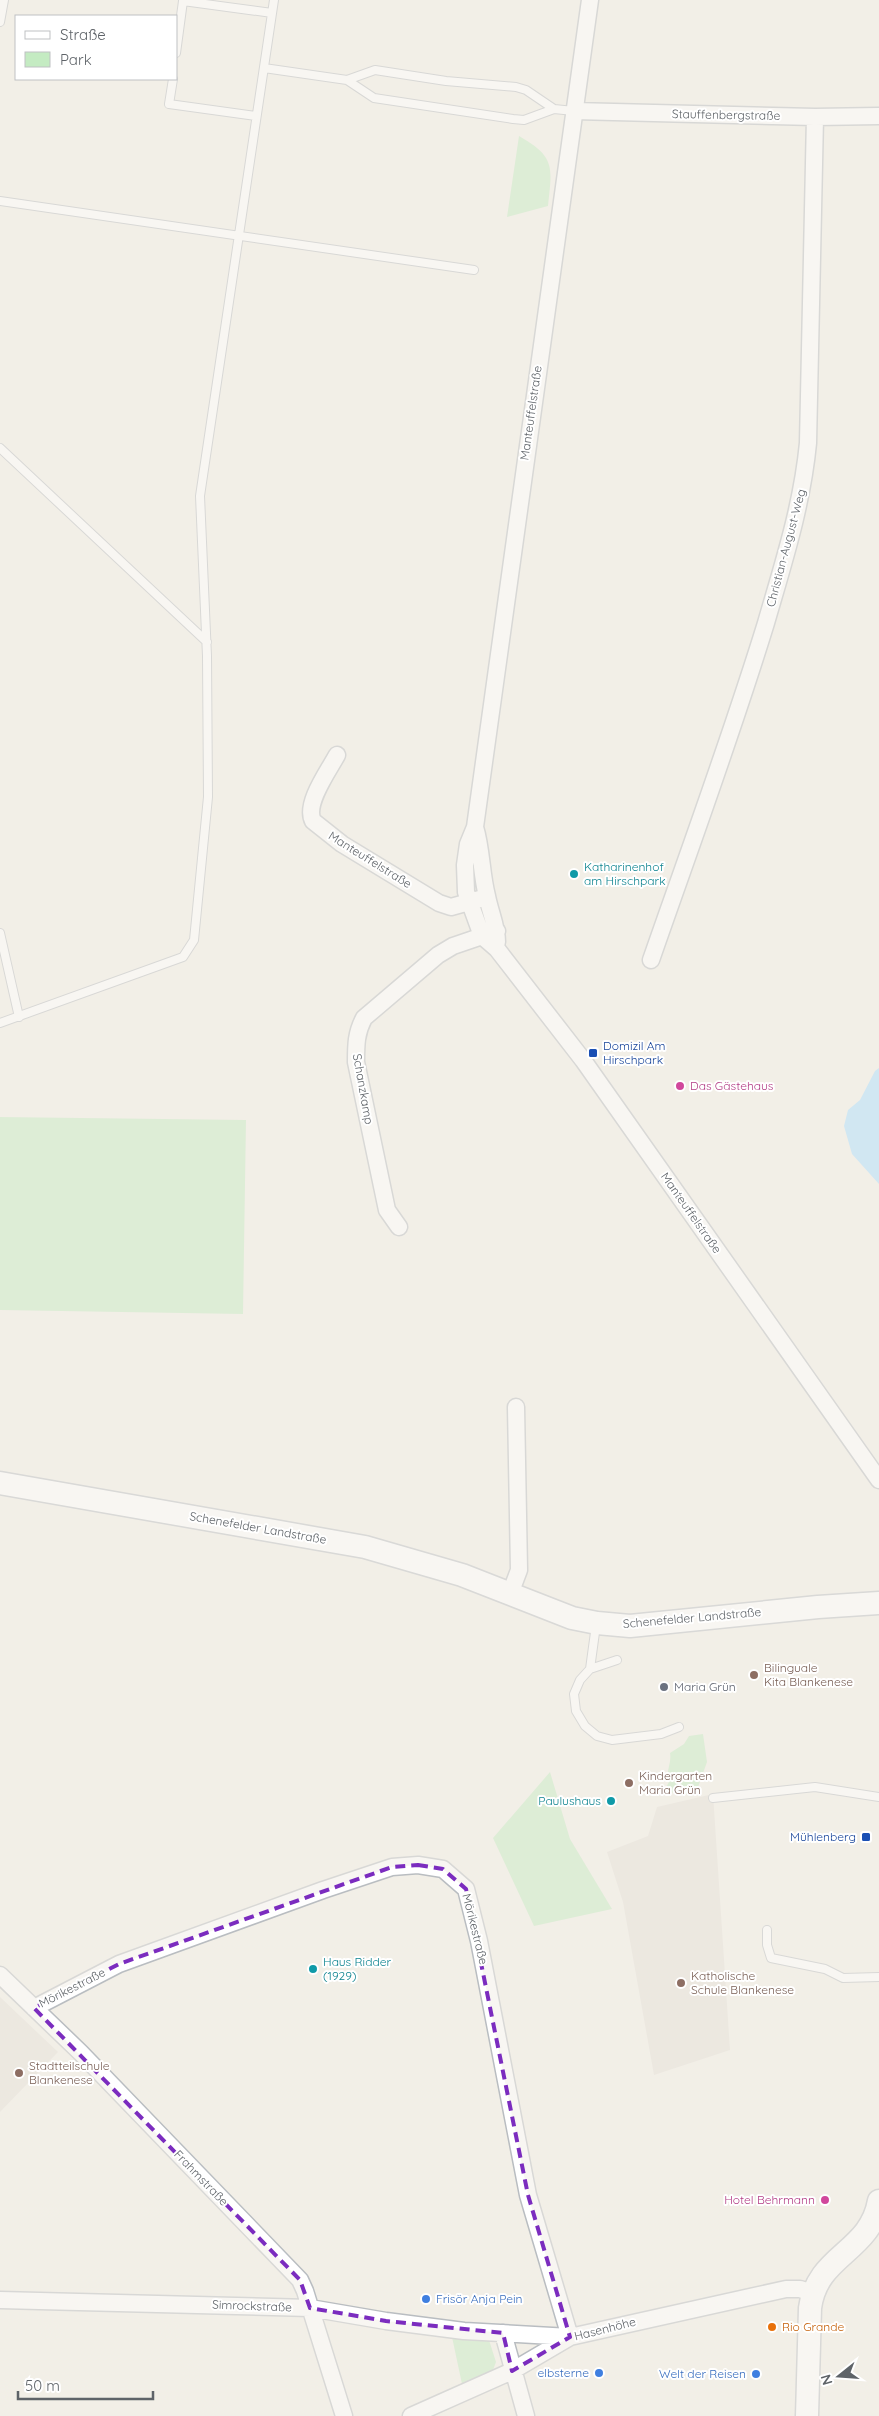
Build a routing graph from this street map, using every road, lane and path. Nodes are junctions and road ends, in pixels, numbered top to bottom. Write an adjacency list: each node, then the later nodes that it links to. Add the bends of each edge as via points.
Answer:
1 (4, 0): 5 (lane)
2 (274, 0): 4 (lane)
3 (590, 0): 11 (street, Manteuffelstraße)
4 (272, 13): 6 (lane, via 183,1); 7 (lane)
5 (0, 22)
6 (178, 38)
7 (264, 68): 9 (lane); 12 (lane)
8 (173, 80): 12 (lane, via 169,104)
9 (347, 80): 10 (lane, via 375,70 516,88 526,90); 10 (lane, via 374,98 513,119 524,120)
10 (554, 109): 11 (lane)
11 (574, 111): 14 (street, Stauffenbergstraße); 21 (street, Manteuffelstraße)
12 (256, 116): 16 (lane)
13 (879, 116): 14 (street, Stauffenbergstraße)
14 (815, 118): 26 (street, Christian-August-Weg, via 809,427 805,479 795,525 752,667)
15 (0, 201): 16 (lane)
16 (238, 236): 17 (lane); 19 (lane, via 200,496)
17 (474, 270)
18 (0, 448): 19 (lane)
19 (207, 642): 27 (lane, via 208,796 194,940 183,957)
20 (337, 755): 23 (street, Manteuffelstraße, via 312,801 310,816 313,821 342,844 439,903 451,907)
21 (476, 827): 22 (street, Manteuffelstraße); 23 (street, Manteuffelstraße, via 468,844 465,864)
22 (487, 897): 23 (street, Manteuffelstraße); 25 (street, Manteuffelstraße)
23 (469, 903): 25 (street, Manteuffelstraße)
24 (0, 933): 27 (lane)
25 (489, 933): 29 (street, Schanzkamp, via 453,946 422,967 364,1018 358,1028 356,1062 386,1210); 31 (street, Manteuffelstraße, via 496,949 583,1060)
26 (651, 960)
27 (18, 1017): 28 (lane)
28 (0, 1023)
29 (399, 1228)
30 (516, 1407): 33 (street, via 519,1570)
31 (879, 1480)
32 (0, 1483): 33 (main road, Schenefelder Landstraße, via 364,1546 462,1575)
33 (510, 1594): 36 (main road, Schenefelder Landstraße, via 572,1618)
34 (868, 1603): 35 (main road); 36 (main road, Schenefelder Landstraße, via 630,1626)
35 (879, 1617)
36 (596, 1623): 38 (lane)
37 (617, 1660): 38 (lane)
38 (590, 1669): 39 (lane, via 574,1694 576,1711 584,1726 597,1736 612,1740 632,1738 661,1734)
39 (679, 1727)
40 (879, 1797): 41 (lane, via 815,1787)
41 (714, 1798)
42 (767, 1930): 44 (lane, via 771,1958 825,1969 843,1978)
43 (0, 1975): 45 (street, Frahmstraße)
44 (879, 1977)
45 (34, 2008): 49 (street, Frahmstraße, via 300,2280); 51 (street, Mörikestraße, via 119,1964 323,1890 392,1867 418,1865 443,1869 466,1889 480,1941 528,2195)
46 (879, 2201): 47 (main road, via 868,2228 853,2247 821,2275)
47 (813, 2292): 51 (street, Hasenhöhe, via 786,2289); 56 (main road)
48 (0, 2300): 49 (street, Simrockstraße)
49 (310, 2308): 50 (street, Simrockstraße, via 386,2322); 53 (street, Frahmstraße)
50 (503, 2333): 51 (street, Simrockstraße); 52 (street)
51 (570, 2337): 52 (street, Hasenhöhe)
52 (512, 2371): 54 (street, Hasenhöhe); 55 (street)
53 (344, 2416)
54 (411, 2416)
55 (526, 2416)
56 (807, 2416)

